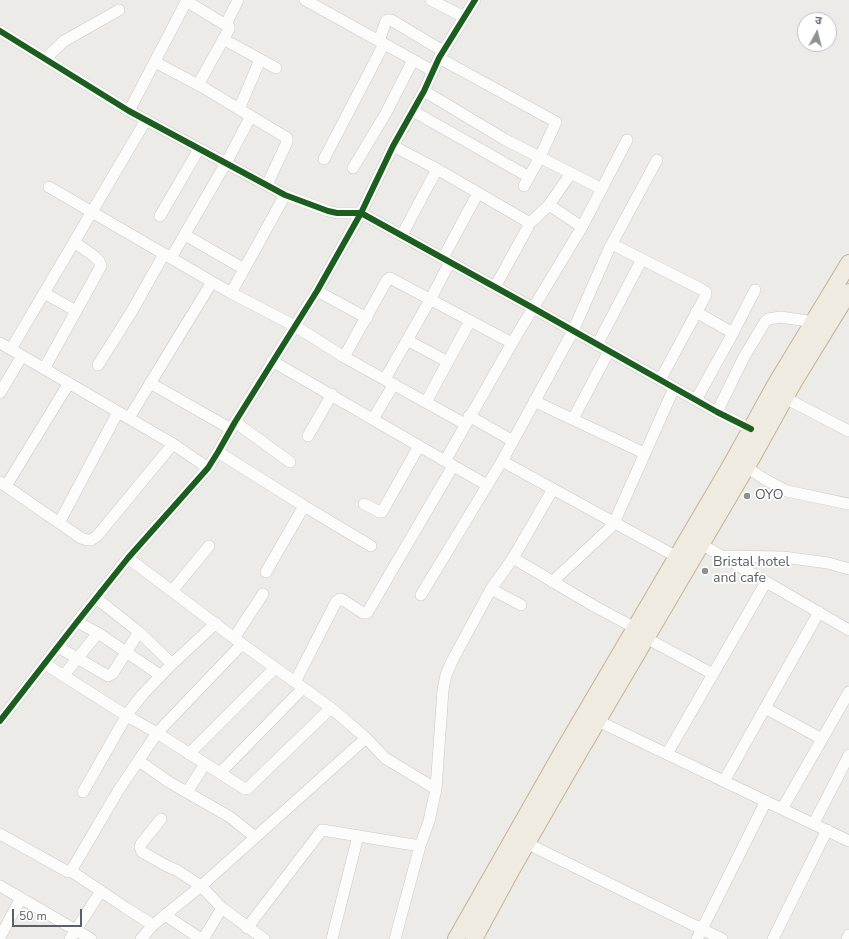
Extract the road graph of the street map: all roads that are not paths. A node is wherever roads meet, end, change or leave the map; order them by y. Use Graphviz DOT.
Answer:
graph roads {
  1 [pos="186,0"];
  2 [pos="238,0"];
  3 [pos="305,0"];
  4 [pos="431,0"];
  5 [pos="475,0"];
  6 [pos="119,10"];
  7 [pos="464,17"];
  8 [pos="229,27"];
  9 [pos="0,32"];
  10 [pos="223,39"];
  11 [pos="382,43"];
  12 [pos="441,55"];
  13 [pos="45,59"];
  14 [pos="260,60"];
  15 [pos="413,60"];
  16 [pos="155,62"];
  17 [pos="276,68"];
  18 [pos="433,71"];
  19 [pos="198,85"];
  20 [pos="424,91"];
  21 [pos="239,109"];
  22 [pos="129,111"];
  23 [pos="413,111"];
  24 [pos="251,116"];
  25 [pos="146,120"];
  26 [pos="627,140"];
  27 [pos="393,146"];
  28 [pos="199,149"];
  29 [pos="540,157"];
  30 [pos="324,159"];
  31 [pos="658,160"];
  32 [pos="226,163"];
  33 [pos="353,168"];
  34 [pos="437,169"];
  35 [pos="570,173"];
  36 [pos="267,185"];
  37 [pos="49,187"];
  38 [pos="602,189"];
  39 [pos="478,193"];
  40 [pos="285,195"];
  41 [pos="549,205"];
  42 [pos="92,212"];
  43 [pos="361,213"];
  44 [pos="160,216"];
  45 [pos="529,224"];
  46 [pos="582,227"];
  47 [pos="185,235"];
  48 [pos="402,235"];
  49 [pos="74,242"];
  50 [pos="612,244"];
  51 [pos="168,256"];
  52 [pos="446,260"];
  53 [pos="642,260"];
  54 [pos="849,263"];
  55 [pos="244,269"];
  56 [pos="212,282"];
  57 [pos="495,287"];
  58 [pos="755,290"];
  59 [pos="317,291"];
  60 [pos="849,292"];
  61 [pos="44,293"];
  62 [pos="231,293"];
  63 [pos="430,300"];
  64 [pos="533,308"];
  65 [pos="76,311"];
  66 [pos="696,312"];
  67 [pos="367,318"];
  68 [pos="470,321"];
  69 [pos="814,322"];
  70 [pos="295,326"];
  71 [pos="573,331"];
  72 [pos="733,333"];
  73 [pos="407,340"];
  74 [pos="0,343"];
  75 [pos="512,344"];
  76 [pos="597,345"];
  77 [pos="11,349"];
  78 [pos="609,352"];
  79 [pos="22,356"];
  80 [pos="344,357"];
  81 [pos="272,360"];
  82 [pos="448,362"];
  83 [pos="98,365"];
  84 [pos="44,369"];
  85 [pos="660,380"];
  86 [pos="389,382"];
  87 [pos="69,383"];
  88 [pos="150,383"];
  89 [pos="674,388"];
  90 [pos="0,393"];
  91 [pos="332,394"];
  92 [pos="785,398"];
  93 [pos="696,400"];
  94 [pos="534,401"];
  95 [pos="426,402"];
  96 [pos="118,412"];
  97 [pos="717,412"];
  98 [pos="129,418"];
  99 [pos="373,419"];
  100 [pos="573,419"];
  101 [pos="467,420"];
  102 [pos="233,426"];
  103 [pos="751,429"];
  104 [pos="849,431"];
  105 [pos="308,436"];
  106 [pos="513,441"];
  107 [pos="173,444"];
  108 [pos="419,446"];
  109 [pos="218,452"];
  110 [pos="644,453"];
  111 [pos="502,461"];
  112 [pos="290,462"];
  113 [pos="449,464"];
  114 [pos="208,468"];
  115 [pos="746,468"];
  116 [pos="3,484"];
  117 [pos="488,485"];
  118 [pos="553,489"];
  119 [pos="364,504"];
  120 [pos="849,504"];
  121 [pos="304,506"];
  122 [pos="59,523"];
  123 [pos="614,523"];
  124 [pos="701,544"];
  125 [pos="209,546"];
  126 [pos="371,546"];
  127 [pos="723,556"];
  128 [pos="676,557"];
  129 [pos="128,558"];
  130 [pos="512,558"];
  131 [pos="849,569"];
  132 [pos="266,572"];
  133 [pos="552,582"];
  134 [pos="766,582"];
  135 [pos="491,589"];
  136 [pos="172,591"];
  137 [pos="264,594"];
  138 [pos="420,595"];
  139 [pos="96,598"];
  140 [pos="521,605"];
  141 [pos="819,612"];
  142 [pos="77,622"];
  143 [pos="216,623"];
  144 [pos="849,630"];
  145 [pos="138,632"];
  146 [pos="98,633"];
  147 [pos="641,633"];
  148 [pos="238,641"];
  149 [pos="58,647"];
  150 [pos="125,653"];
  151 [pos="77,658"];
  152 [pos="45,664"];
  153 [pos="172,664"];
  154 [pos="275,668"];
  155 [pos="713,674"];
  156 [pos="64,675"];
  157 [pos="160,675"];
  158 [pos="299,685"];
  159 [pos="849,692"];
  160 [pos="331,708"];
  161 [pos="765,708"];
  162 [pos="127,716"];
  163 [pos="0,721"];
  164 [pos="598,721"];
  165 [pos="157,733"];
  166 [pos="366,738"];
  167 [pos="822,739"];
  168 [pos="189,754"];
  169 [pos="667,754"];
  170 [pos="849,756"];
  171 [pos="138,760"];
  172 [pos="205,764"];
  173 [pos="220,773"];
  174 [pos="724,781"];
  175 [pos="436,789"];
  176 [pos="84,792"];
  177 [pos="187,792"];
  178 [pos="766,801"];
  179 [pos="782,808"];
  180 [pos="161,819"];
  181 [pos="814,823"];
  182 [pos="827,830"];
  183 [pos="0,834"];
  184 [pos="358,836"];
  185 [pos="255,837"];
  186 [pos="520,840"];
  187 [pos="849,841"];
  188 [pos="420,846"];
  189 [pos="71,871"];
  190 [pos="0,886"];
  191 [pos="201,886"];
  192 [pos="101,892"];
  193 [pos="21,898"];
  194 [pos="222,908"];
  195 [pos="165,915"];
  196 [pos="153,925"];
  197 [pos="247,928"];
  198 [pos="72,934"];
  199 [pos="700,934"];
  200 [pos="849,935"];
  201 [pos="0,937"];
  202 [pos="91,939"];
  203 [pos="141,939"];
  204 [pos="202,939"];
  205 [pos="264,939"];
  206 [pos="332,939"];
  207 [pos="395,939"];
  208 [pos="456,939"];
  209 [pos="474,939"];
  210 [pos="722,939"];
  211 [pos="773,939"];
  212 [pos="847,939"];
  1 -- 8 [label="street"];
  1 -- 16 [label="street"];
  2 -- 8 [label="street"];
  3 -- 11 [label="street"];
  4 -- 7 [label="street"];
  5 -- 7 [label="street"];
  6 -- 13 [label="street"];
  7 -- 12 [label="street"];
  8 -- 10 [label="street"];
  9 -- 13 [label="street"];
  10 -- 14 [label="street"];
  10 -- 19 [label="street"];
  11 -- 12 [label="street"];
  11 -- 15 [label="street"];
  11 -- 30 [label="street"];
  12 -- 18 [label="street"];
  12 -- 29 [label="street"];
  13 -- 22 [label="street"];
  14 -- 17 [label="street"];
  14 -- 21 [label="street"];
  15 -- 18 [label="street"];
  15 -- 33 [label="street"];
  16 -- 19 [label="street"];
  16 -- 22 [label="street"];
  18 -- 20 [label="street"];
  19 -- 21 [label="street"];
  20 -- 23 [label="street"];
  20 -- 29 [label="street"];
  21 -- 24 [label="street"];
  22 -- 25 [label="street"];
  23 -- 27 [label="street"];
  23 -- 29 [label="street"];
  24 -- 32 [label="street"];
  24 -- 36 [label="street"];
  25 -- 28 [label="street"];
  25 -- 42 [label="street"];
  26 -- 38 [label="street"];
  27 -- 34 [label="street"];
  27 -- 43 [label="street"];
  28 -- 32 [label="street"];
  28 -- 44 [label="street"];
  29 -- 35 [label="street"];
  31 -- 50 [label="street"];
  32 -- 36 [label="street"];
  32 -- 47 [label="street"];
  34 -- 39 [label="street"];
  34 -- 48 [label="street"];
  35 -- 38 [label="street"];
  35 -- 41 [label="street"];
  36 -- 40 [label="street"];
  37 -- 42 [label="street"];
  38 -- 46 [label="street"];
  39 -- 45 [label="street"];
  39 -- 52 [label="street"];
  40 -- 43 [label="street"];
  40 -- 55 [label="street"];
  41 -- 45 [label="street"];
  41 -- 46 [label="street"];
  42 -- 49 [label="street"];
  42 -- 51 [label="street"];
  43 -- 48 [label="street"];
  43 -- 59 [label="street"];
  45 -- 57 [label="street"];
  46 -- 64 [label="street"];
  47 -- 51 [label="street"];
  47 -- 55 [label="street"];
  48 -- 52 [label="street"];
  49 -- 61 [label="street"];
  49 -- 65 [label="street"];
  50 -- 53 [label="street"];
  50 -- 71 [label="street"];
  51 -- 56 [label="street"];
  51 -- 83 [label="street"];
  52 -- 57 [label="street"];
  52 -- 63 [label="street"];
  53 -- 66 [label="street"];
  53 -- 76 [label="street"];
  54 -- 69 [label="highway"];
  55 -- 62 [label="street"];
  56 -- 62 [label="street"];
  56 -- 88 [label="street"];
  57 -- 64 [label="street"];
  58 -- 72 [label="street"];
  59 -- 67 [label="street"];
  59 -- 70 [label="street"];
  60 -- 92 [label="highway"];
  61 -- 65 [label="street"];
  61 -- 77 [label="street"];
  62 -- 70 [label="street"];
  63 -- 67 [label="street"];
  63 -- 68 [label="street"];
  63 -- 73 [label="street"];
  64 -- 71 [label="street"];
  64 -- 75 [label="street"];
  65 -- 84 [label="street"];
  66 -- 72 [label="street"];
  66 -- 85 [label="street"];
  67 -- 80 [label="street"];
  68 -- 75 [label="street"];
  68 -- 82 [label="street"];
  69 -- 97 [label="street"];
  69 -- 103 [label="highway"];
  70 -- 80 [label="street"];
  70 -- 81 [label="street"];
  71 -- 76 [label="street"];
  71 -- 94 [label="street"];
  72 -- 93 [label="street"];
  73 -- 82 [label="street"];
  73 -- 86 [label="street"];
  74 -- 77 [label="street"];
  75 -- 101 [label="street"];
  76 -- 78 [label="street"];
  77 -- 79 [label="street"];
  78 -- 85 [label="street"];
  78 -- 100 [label="street"];
  79 -- 84 [label="street"];
  79 -- 90 [label="street"];
  80 -- 86 [label="street"];
  81 -- 91 [label="street"];
  81 -- 102 [label="street"];
  82 -- 95 [label="street"];
  84 -- 87 [label="street"];
  85 -- 89 [label="street"];
  86 -- 95 [label="street"];
  86 -- 99 [label="street"];
  87 -- 96 [label="street"];
  87 -- 116 [label="street"];
  88 -- 98 [label="street"];
  88 -- 102 [label="street"];
  89 -- 93 [label="street"];
  89 -- 110 [label="street"];
  91 -- 99 [label="street"];
  91 -- 105 [label="street"];
  92 -- 104 [label="street"];
  92 -- 115 [label="highway"];
  93 -- 97 [label="street"];
  94 -- 100 [label="street"];
  94 -- 106 [label="street"];
  95 -- 101 [label="street"];
  96 -- 98 [label="street"];
  96 -- 122 [label="street"];
  97 -- 103 [label="street"];
  98 -- 107 [label="street"];
  99 -- 108 [label="street"];
  100 -- 110 [label="street"];
  101 -- 106 [label="street"];
  101 -- 113 [label="street"];
  102 -- 109 [label="street"];
  102 -- 112 [label="street"];
  103 -- 128 [label="highway"];
  106 -- 111 [label="street"];
  107 -- 114 [label="street"];
  107 -- 122 [label="street"];
  108 -- 113 [label="street"];
  108 -- 119 [label="street"];
  109 -- 114 [label="street"];
  109 -- 121 [label="street"];
  110 -- 123 [label="street"];
  111 -- 117 [label="street"];
  111 -- 118 [label="street"];
  113 -- 117 [label="street"];
  113 -- 158 [label="street"];
  114 -- 129 [label="street"];
  115 -- 120 [label="street"];
  115 -- 124 [label="highway"];
  116 -- 122 [label="street"];
  117 -- 138 [label="street"];
  118 -- 123 [label="street"];
  118 -- 130 [label="street"];
  121 -- 126 [label="street"];
  121 -- 132 [label="street"];
  123 -- 128 [label="street"];
  123 -- 133 [label="street"];
  124 -- 127 [label="street"];
  124 -- 147 [label="highway"];
  125 -- 136 [label="street"];
  127 -- 131 [label="street"];
  127 -- 134 [label="street"];
  128 -- 147 [label="highway"];
  129 -- 136 [label="street"];
  129 -- 139 [label="street"];
  130 -- 133 [label="street"];
  130 -- 135 [label="street"];
  133 -- 147 [label="street"];
  134 -- 141 [label="street"];
  134 -- 155 [label="street"];
  135 -- 140 [label="street"];
  135 -- 175 [label="street"];
  136 -- 143 [label="street"];
  137 -- 148 [label="street"];
  139 -- 142 [label="street"];
  139 -- 145 [label="street"];
  141 -- 144 [label="street"];
  141 -- 161 [label="street"];
  142 -- 146 [label="street"];
  142 -- 149 [label="street"];
  143 -- 148 [label="street"];
  143 -- 153 [label="street"];
  145 -- 150 [label="street"];
  145 -- 153 [label="street"];
  146 -- 150 [label="street"];
  146 -- 151 [label="street"];
  147 -- 155 [label="street"];
  147 -- 164 [label="highway"];
  147 -- 186 [label="highway"];
  148 -- 154 [label="street"];
  148 -- 165 [label="street"];
  149 -- 151 [label="street"];
  149 -- 152 [label="street"];
  150 -- 151 [label="street"];
  150 -- 157 [label="street"];
  151 -- 156 [label="street"];
  152 -- 156 [label="street"];
  152 -- 163 [label="street"];
  153 -- 157 [label="street"];
  154 -- 158 [label="street"];
  154 -- 168 [label="street"];
  155 -- 169 [label="street"];
  156 -- 162 [label="street"];
  157 -- 162 [label="street"];
  158 -- 160 [label="street"];
  158 -- 173 [label="street"];
  159 -- 167 [label="street"];
  160 -- 166 [label="street"];
  160 -- 173 [label="street"];
  161 -- 167 [label="street"];
  161 -- 174 [label="street"];
  162 -- 165 [label="street"];
  162 -- 176 [label="street"];
  164 -- 169 [label="street"];
  164 -- 186 [label="highway"];
  165 -- 168 [label="street"];
  165 -- 171 [label="street"];
  166 -- 175 [label="street"];
  166 -- 185 [label="street"];
  167 -- 179 [label="street"];
  168 -- 172 [label="street"];
  169 -- 174 [label="street"];
  170 -- 181 [label="street"];
  171 -- 177 [label="street"];
  171 -- 189 [label="street"];
  172 -- 173 [label="street"];
  172 -- 177 [label="street"];
  174 -- 178 [label="street"];
  175 -- 188 [label="street"];
  177 -- 185 [label="street"];
  178 -- 179 [label="street"];
  178 -- 199 [label="street"];
  179 -- 181 [label="street"];
  180 -- 191 [label="street"];
  181 -- 182 [label="street"];
  182 -- 187 [label="street"];
  182 -- 211 [label="street"];
  183 -- 189 [label="street"];
  184 -- 188 [label="street"];
  184 -- 197 [label="street"];
  184 -- 206 [label="street"];
  185 -- 191 [label="street"];
  186 -- 199 [label="street"];
  186 -- 208 [label="highway"];
  186 -- 209 [label="highway"];
  188 -- 207 [label="street"];
  189 -- 192 [label="street"];
  190 -- 193 [label="street"];
  191 -- 194 [label="street"];
  191 -- 195 [label="street"];
  192 -- 196 [label="street"];
  192 -- 198 [label="street"];
  193 -- 198 [label="street"];
  193 -- 201 [label="street"];
  194 -- 197 [label="street"];
  194 -- 204 [label="street"];
  195 -- 196 [label="street"];
  195 -- 204 [label="street"];
  196 -- 203 [label="street"];
  197 -- 205 [label="street"];
  198 -- 202 [label="street"];
  199 -- 210 [label="street"];
  200 -- 212 [label="street"];
}
